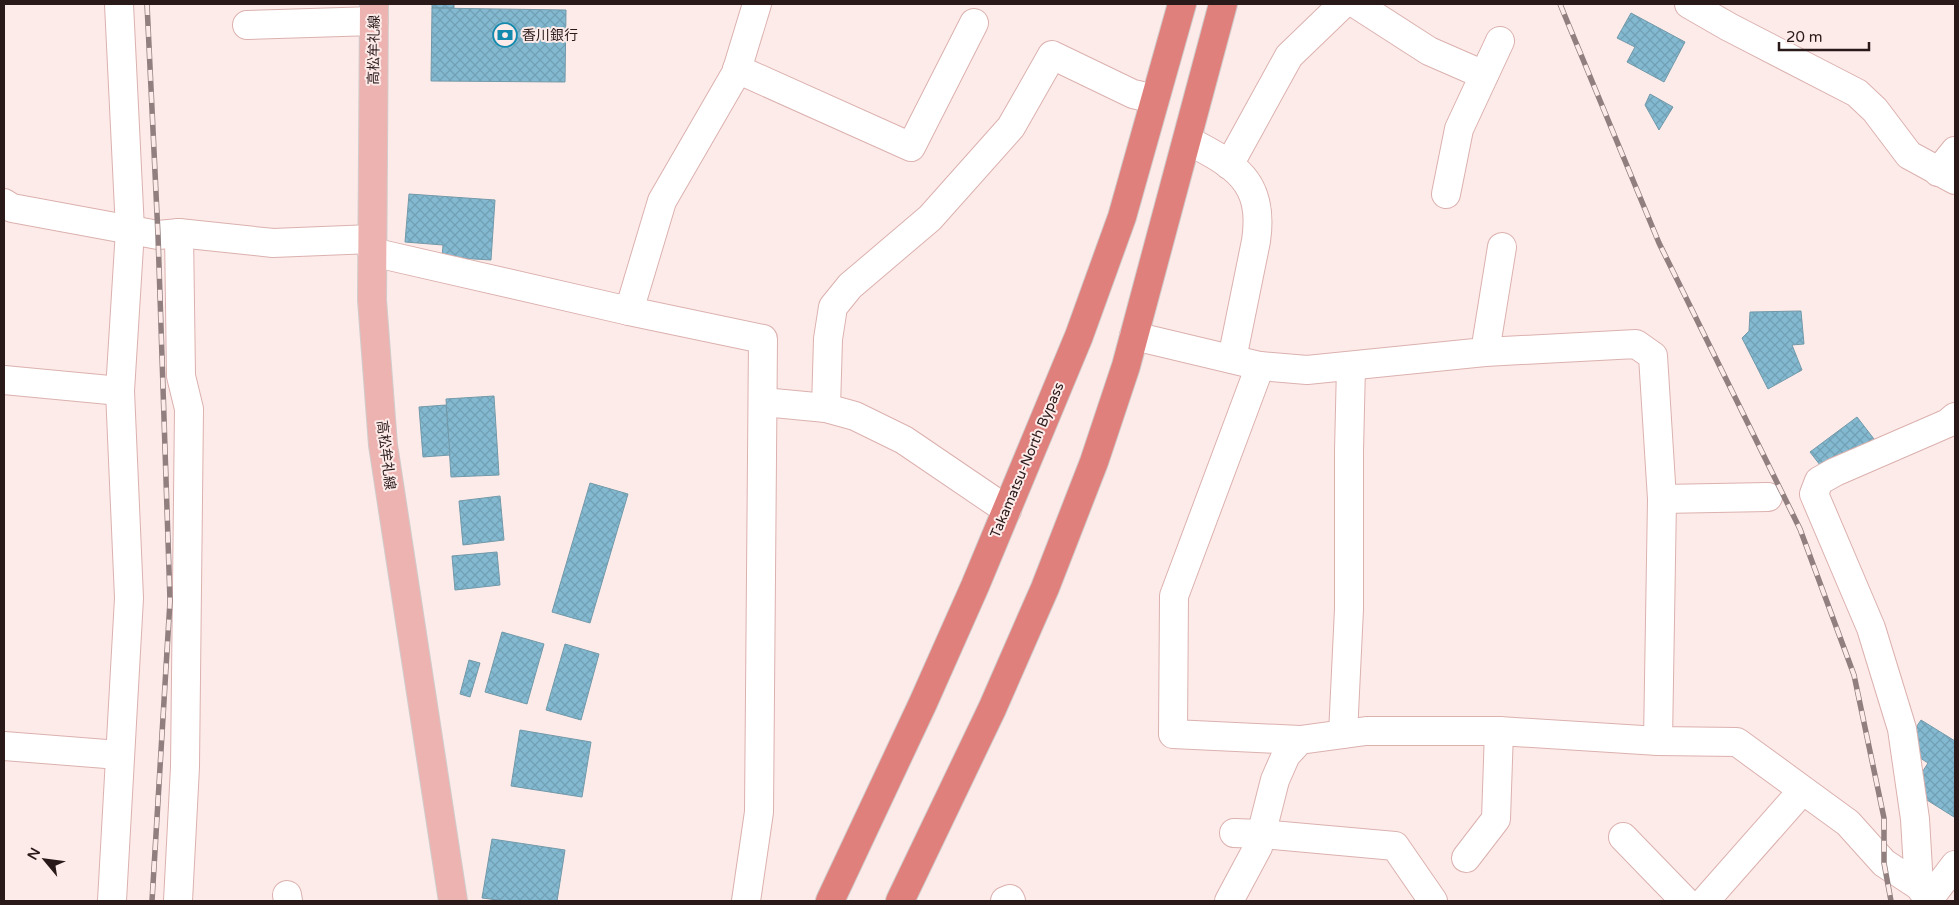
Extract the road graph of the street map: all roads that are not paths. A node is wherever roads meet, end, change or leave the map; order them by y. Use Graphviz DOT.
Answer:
graph roads {
  1 [pos="119,4"];
  2 [pos="757,4"];
  3 [pos="1182,4"];
  4 [pos="1222,4"];
  5 [pos="1344,4"];
  6 [pos="1356,4"];
  7 [pos="1689,4"];
  8 [pos="374,12"];
  9 [pos="974,23"];
  10 [pos="247,25"];
  11 [pos="1500,41"];
  12 [pos="737,69"];
  13 [pos="1484,75"];
  14 [pos="1155,98"];
  15 [pos="1187,140"];
  16 [pos="1955,150"];
  17 [pos="1229,165"];
  18 [pos="1947,176"];
  19 [pos="1446,194"];
  20 [pos="4,204"];
  21 [pos="130,230"];
  22 [pos="179,232"];
  23 [pos="372,246"];
  24 [pos="1502,248"];
  25 [pos="629,311"];
  26 [pos="1134,336"];
  27 [pos="1485,352"];
  28 [pos="1232,359"];
  29 [pos="1260,366"];
  30 [pos="1351,366"];
  31 [pos="4,380"];
  32 [pos="120,391"];
  33 [pos="763,402"];
  34 [pos="826,408"];
  35 [pos="1955,417"];
  36 [pos="1768,497"];
  37 [pos="1662,499"];
  38 [pos="1007,510"];
  39 [pos="1499,731"];
  40 [pos="1343,734"];
  41 [pos="1300,740"];
  42 [pos="1658,741"];
  43 [pos="4,746"];
  44 [pos="119,755"];
  45 [pos="1802,791"];
  46 [pos="1234,833"];
  47 [pos="1261,834"];
  48 [pos="1623,837"];
  49 [pos="1466,858"];
  50 [pos="1955,866"];
  51 [pos="1926,895"];
  52 [pos="112,901"];
  53 [pos="178,901"];
  54 [pos="453,901"];
  55 [pos="746,901"];
  56 [pos="830,901"];
  57 [pos="900,901"];
  58 [pos="1005,901"];
  59 [pos="1011,901"];
  60 [pos="1229,901"];
  61 [pos="1433,901"];
  62 [pos="1685,901"];
  63 [pos="1705,901"];
  1 -- 21 [label="street"];
  2 -- 12 [label="street"];
  3 -- 14 [label="highway, Takamatsu-North Bypass"];
  4 -- 15 [label="highway"];
  5 -- 17 [label="street"];
  6 -- 13 [label="street"];
  7 -- 18 [label="street"];
  8 -- 10 [label="street"];
  8 -- 23 [label="main road, 高松牟礼線"];
  9 -- 12 [label="street"];
  11 -- 13 [label="street"];
  12 -- 25 [label="street"];
  13 -- 19 [label="street"];
  14 -- 34 [label="street"];
  14 -- 38 [label="highway, Takamatsu-North Bypass"];
  15 -- 17 [label="street"];
  15 -- 26 [label="highway"];
  16 -- 18 [label="street"];
  17 -- 28 [label="street"];
  20 -- 21 [label="street"];
  21 -- 22 [label="street"];
  21 -- 32 [label="street"];
  22 -- 23 [label="street"];
  22 -- 53 [label="street"];
  23 -- 25 [label="street"];
  23 -- 54 [label="main road, 高松牟礼線"];
  24 -- 27 [label="street"];
  25 -- 33 [label="street"];
  26 -- 28 [label="street"];
  26 -- 57 [label="highway"];
  27 -- 30 [label="street"];
  27 -- 37 [label="street"];
  28 -- 29 [label="street"];
  29 -- 30 [label="street"];
  29 -- 41 [label="street"];
  30 -- 40 [label="street"];
  31 -- 32 [label="street"];
  32 -- 44 [label="street"];
  33 -- 34 [label="street"];
  33 -- 55 [label="street"];
  34 -- 38 [label="street"];
  35 -- 51 [label="street"];
  36 -- 37 [label="street"];
  37 -- 42 [label="street"];
  38 -- 56 [label="highway, Takamatsu-North Bypass"];
  39 -- 40 [label="street"];
  39 -- 42 [label="street"];
  39 -- 49 [label="street"];
  40 -- 41 [label="street"];
  41 -- 47 [label="street"];
  42 -- 45 [label="street"];
  43 -- 44 [label="street"];
  44 -- 52 [label="street"];
  45 -- 51 [label="street"];
  45 -- 63 [label="street"];
  46 -- 47 [label="street"];
  47 -- 60 [label="street"];
  47 -- 61 [label="street"];
  48 -- 62 [label="street"];
  50 -- 51 [label="street"];
  58 -- 59 [label="street"];
}
